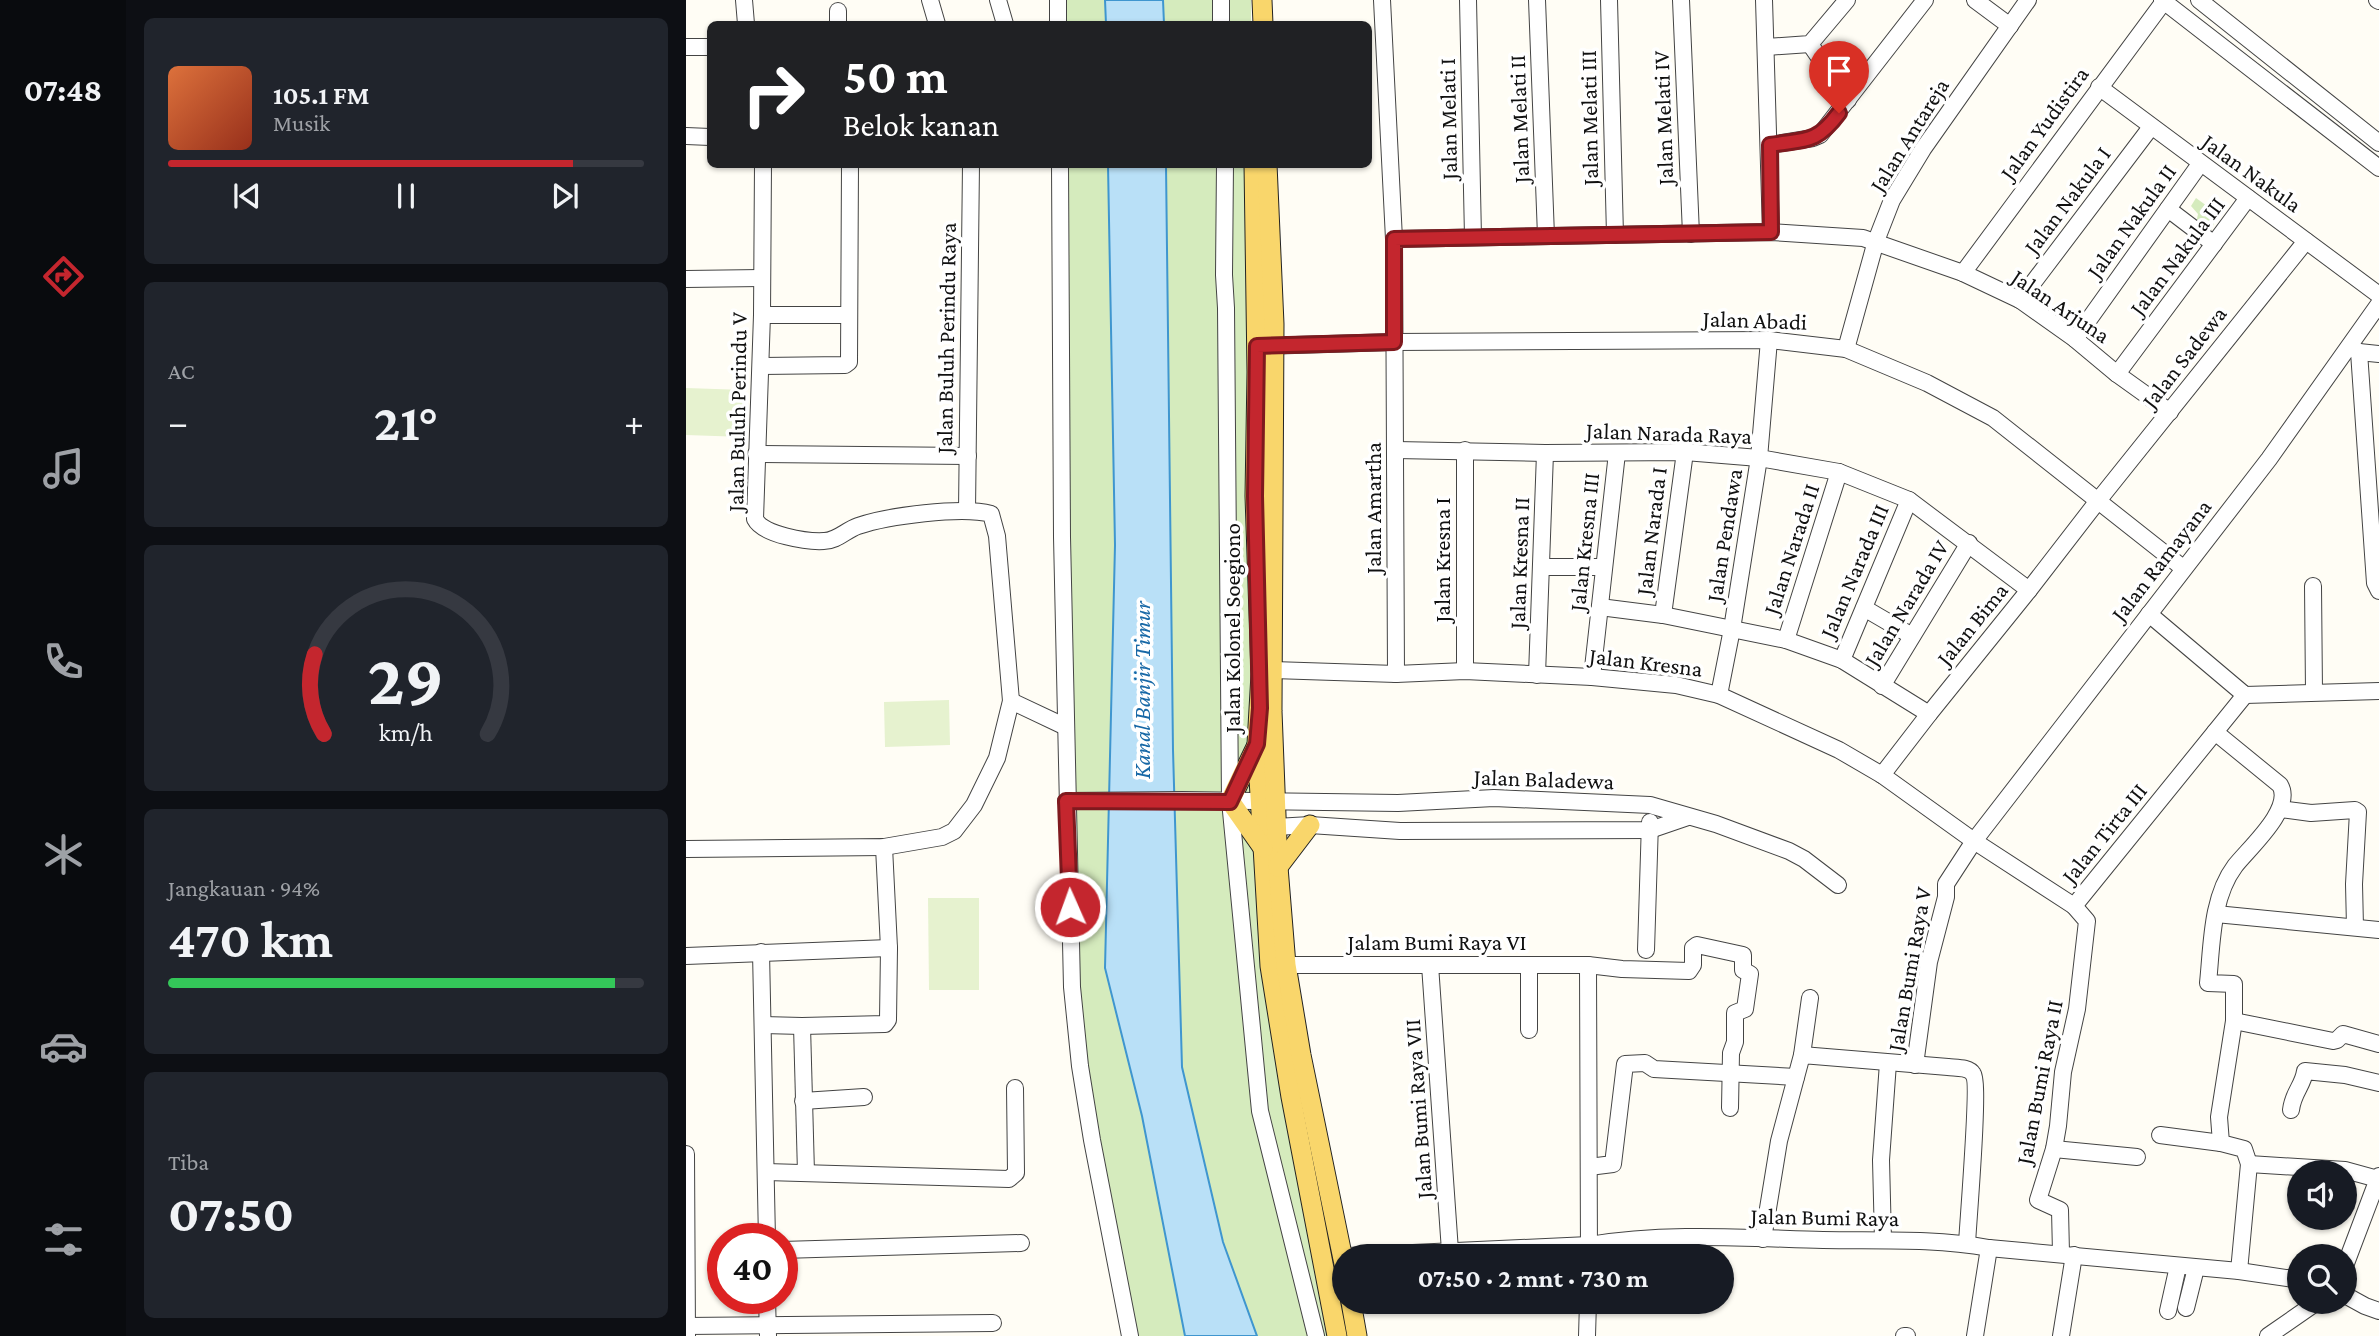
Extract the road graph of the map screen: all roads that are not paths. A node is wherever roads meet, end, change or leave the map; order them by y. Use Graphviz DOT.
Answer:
graph roads {
  1 [pos="744,0"];
  2 [pos="930,0"];
  3 [pos="998,0"];
  4 [pos="1058,0"];
  5 [pos="1221,0"];
  6 [pos="1251,0"];
  7 [pos="1262,0"];
  8 [pos="1382,0"];
  9 [pos="1468,0"];
  10 [pos="1537,0"];
  11 [pos="1609,0"];
  12 [pos="1681,0"];
  13 [pos="1764,0"];
  14 [pos="1847,0"];
  15 [pos="1925,0"];
  16 [pos="1975,0"];
  17 [pos="2028,0"];
  18 [pos="2164,0"];
  19 [pos="2199,0"];
  20 [pos="746,21"];
  21 [pos="936,21"];
  22 [pos="1004,21"];
  23 [pos="1058,21"];
  24 [pos="1221,21"];
  25 [pos="1251,21"];
  26 [pos="1263,21"];
  27 [pos="2010,26"];
  28 [pos="1811,44"];
  29 [pos="686,47"];
  30 [pos="707,47"];
  31 [pos="1767,47"];
  32 [pos="2099,87"];
  33 [pos="1848,100"];
  34 [pos="2151,127"];
  35 [pos="686,136"];
  36 [pos="707,137"];
  37 [pos="2379,143"];
  38 [pos="1770,145"];
  39 [pos="2200,164"];
  40 [pos="763,168"];
  41 [pos="850,168"];
  42 [pos="971,168"];
  43 [pos="1060,168"];
  44 [pos="1225,168"];
  45 [pos="1254,168"];
  46 [pos="1267,168"];
  47 [pos="2379,168"];
  48 [pos="2248,198"];
  49 [pos="2168,209"];
  50 [pos="1771,232"];
  51 [pos="1691,234"];
  52 [pos="1615,235"];
  53 [pos="1546,236"];
  54 [pos="1473,237"];
  55 [pos="1394,239"];
  56 [pos="1876,241"];
  57 [pos="2306,241"];
  58 [pos="2214,244"];
  59 [pos="1963,273"];
  60 [pos="761,278"];
  61 [pos="686,279"];
  62 [pos="2379,295"];
  63 [pos="2020,300"];
  64 [pos="2379,304"];
  65 [pos="762,315"];
  66 [pos="847,315"];
  67 [pos="2075,339"];
  68 [pos="1769,340"];
  69 [pos="1394,342"];
  70 [pos="1265,346"];
  71 [pos="1846,349"];
  72 [pos="2354,349"];
  73 [pos="2379,354"];
  74 [pos="761,366"];
  75 [pos="2117,374"];
  76 [pos="2170,412"];
  77 [pos="1396,450"];
  78 [pos="1465,450"];
  79 [pos="1685,452"];
  80 [pos="1545,453"];
  81 [pos="1617,453"];
  82 [pos="756,454"];
  83 [pos="968,456"];
  84 [pos="1759,458"];
  85 [pos="1839,472"];
  86 [pos="1909,500"];
  87 [pos="2097,502"];
  88 [pos="967,511"];
  89 [pos="1969,543"];
  90 [pos="1541,567"];
  91 [pos="1604,567"];
  92 [pos="2183,569"];
  93 [pos="2313,586"];
  94 [pos="2029,590"];
  95 [pos="2379,591"];
  96 [pos="1600,607"];
  97 [pos="1864,608"];
  98 [pos="2149,614"];
  99 [pos="1663,615"];
  100 [pos="1732,629"];
  101 [pos="1912,636"];
  102 [pos="1786,639"];
  103 [pos="1842,660"];
  104 [pos="1273,670"];
  105 [pos="1465,671"];
  106 [pos="1396,674"];
  107 [pos="1537,675"];
  108 [pos="1592,677"];
  109 [pos="1882,686"];
  110 [pos="2379,691"];
  111 [pos="2314,692"];
  112 [pos="1719,695"];
  113 [pos="2245,695"];
  114 [pos="1011,701"];
  115 [pos="1929,713"];
  116 [pos="1066,727"];
  117 [pos="2216,732"];
  118 [pos="1257,744"];
  119 [pos="1882,775"];
  120 [pos="1070,801"];
  121 [pos="1227,802"];
  122 [pos="1267,802"];
  123 [pos="1398,803"];
  124 [pos="1650,806"];
  125 [pos="2280,808"];
  126 [pos="1688,817"];
  127 [pos="1269,825"];
  128 [pos="1310,825"];
  129 [pos="1650,830"];
  130 [pos="1400,831"];
  131 [pos="1974,841"];
  132 [pos="884,848"];
  133 [pos="686,849"];
  134 [pos="1264,849"];
  135 [pos="1278,867"];
  136 [pos="1838,885"];
  137 [pos="2074,906"];
  138 [pos="2216,914"];
  139 [pos="2355,927"];
  140 [pos="2379,930"];
  141 [pos="889,948"];
  142 [pos="1646,950"];
  143 [pos="761,952"];
  144 [pos="686,956"];
  145 [pos="1286,965"];
  146 [pos="1430,965"];
  147 [pos="1529,965"];
  148 [pos="1588,965"];
  149 [pos="1810,998"];
  150 [pos="2234,1021"];
  151 [pos="763,1025"];
  152 [pos="802,1026"];
  153 [pos="1529,1030"];
  154 [pos="2379,1044"];
  155 [pos="1802,1055"];
  156 [pos="1888,1063"];
  157 [pos="1915,1065"];
  158 [pos="1730,1074"];
  159 [pos="1796,1077"];
  160 [pos="2379,1083"];
  161 [pos="1015,1088"];
  162 [pos="864,1097"];
  163 [pos="803,1101"];
  164 [pos="1730,1108"];
  165 [pos="2291,1110"];
  166 [pos="2160,1135"];
  167 [pos="2221,1143"];
  168 [pos="2054,1149"];
  169 [pos="686,1154"];
  170 [pos="2137,1157"];
  171 [pos="2249,1164"];
  172 [pos="1589,1167"];
  173 [pos="766,1172"];
  174 [pos="806,1173"];
  175 [pos="2379,1177"];
  176 [pos="766,1223"];
  177 [pos="1763,1238"];
  178 [pos="1883,1240"];
  179 [pos="1021,1243"];
  180 [pos="1342,1244"];
  181 [pos="1450,1244"];
  182 [pos="1589,1244"];
  183 [pos="1605,1244"];
  184 [pos="1967,1244"];
  185 [pos="2353,1244"];
  186 [pos="1989,1248"];
  187 [pos="798,1250"];
  188 [pos="2068,1254"];
  189 [pos="1332,1260"];
  190 [pos="1322,1261"];
  191 [pos="2178,1266"];
  192 [pos="2196,1268"];
  193 [pos="2239,1271"];
  194 [pos="2287,1278"];
  195 [pos="2357,1301"];
  196 [pos="2186,1308"];
  197 [pos="2168,1311"];
  198 [pos="2379,1311"];
  199 [pos="1353,1314"];
  200 [pos="1588,1314"];
  201 [pos="2300,1314"];
  202 [pos="993,1324"];
  203 [pos="686,1326"];
  204 [pos="768,1330"];
  205 [pos="687,1336"];
  206 [pos="1130,1336"];
  207 [pos="1316,1336"];
  208 [pos="1337,1336"];
  209 [pos="1357,1336"];
  210 [pos="1587,1336"];
  211 [pos="1975,1336"];
  212 [pos="2061,1336"];
  213 [pos="2268,1336"];
  1 -- 20 [label="street"];
  2 -- 21 [label="street"];
  3 -- 22 [label="street"];
  4 -- 23 [label="street"];
  5 -- 24 [label="street"];
  6 -- 25 [label="main road"];
  7 -- 26 [label="main road"];
  8 -- 55 [label="street, Jalan Amartha"];
  9 -- 54 [label="street, Jalan Melati I"];
  10 -- 53 [label="street, Jalan Melati II"];
  11 -- 52 [label="street, Jalan Melati III"];
  12 -- 51 [label="street, Jalan Melati IV"];
  13 -- 31 [label="street"];
  14 -- 28 [label="street"];
  15 -- 33 [label="street"];
  16 -- 27 [label="street"];
  17 -- 27 [label="street, Jalan Antareja"];
  18 -- 32 [label="street, Jalan Yudistira"];
  18 -- 47 [label="street"];
  19 -- 37 [label="street"];
  27 -- 56 [label="street, Jalan Antareja"];
  28 -- 31 [label="street"];
  28 -- 33 [label="street"];
  29 -- 30 [label="street"];
  31 -- 38 [label="street"];
  32 -- 34 [label="street, Jalan Nakula"];
  32 -- 59 [label="street, Jalan Yudistira"];
  33 -- 38 [label="street"];
  34 -- 39 [label="street, Jalan Nakula"];
  34 -- 63 [label="street, Jalan Nakula I"];
  35 -- 36 [label="street"];
  38 -- 50 [label="street"];
  39 -- 48 [label="street, Jalan Nakula"];
  39 -- 49 [label="street, Jalan Nakula II"];
  40 -- 60 [label="street, Jalan Buluh Perindu V"];
  41 -- 66 [label="street"];
  42 -- 83 [label="street, Jalan Buluh Perindu Raya"];
  43 -- 116 [label="street"];
  44 -- 121 [label="street"];
  45 -- 70 [label="main road, Jalan Kolonel Soegiono"];
  46 -- 70 [label="main road, Jalan Kolonel Soegiono"];
  48 -- 57 [label="street, Jalan Nakula"];
  48 -- 58 [label="street, Jalan Nakula III"];
  49 -- 58 [label="street"];
  49 -- 67 [label="street, Jalan Nakula II"];
  50 -- 51 [label="street, Jalan Arjuna"];
  50 -- 56 [label="street, Jalan Arjuna"];
  51 -- 52 [label="street, Jalan Arjuna"];
  52 -- 53 [label="street, Jalan Arjuna"];
  53 -- 54 [label="street, Jalan Arjuna"];
  54 -- 55 [label="street, Jalan Arjuna"];
  55 -- 69 [label="street, Jalan Amartha"];
  56 -- 59 [label="street, Jalan Arjuna"];
  56 -- 71 [label="street, Jalan Antareja"];
  57 -- 62 [label="street, Jalan Nakula"];
  57 -- 76 [label="street, Jalan Sadewa"];
  58 -- 75 [label="street, Jalan Nakula III"];
  59 -- 63 [label="street, Jalan Arjuna"];
  60 -- 61 [label="street"];
  60 -- 65 [label="street, Jalan Buluh Perindu V"];
  63 -- 67 [label="street, Jalan Arjuna"];
  64 -- 72 [label="street, Jalan Ramayana"];
  65 -- 66 [label="street"];
  65 -- 74 [label="street, Jalan Buluh Perindu V"];
  66 -- 74 [label="street"];
  67 -- 75 [label="street, Jalan Arjuna"];
  68 -- 69 [label="street, Jalan Abadi"];
  68 -- 71 [label="street, Jalan Abadi"];
  68 -- 84 [label="street, Jalan Pendawa"];
  69 -- 70 [label="street, Jalan Abadi"];
  69 -- 77 [label="street, Jalan Amartha"];
  70 -- 104 [label="main road, Jalan Kolonel Soegiono"];
  70 -- 118 [label="main road, Jalan Kolonel Soegiono"];
  71 -- 87 [label="street, Jalan Abadi"];
  72 -- 73 [label="street"];
  72 -- 92 [label="street, Jalan Ramayana"];
  72 -- 95 [label="street"];
  74 -- 82 [label="street, Jalan Buluh Perindu V"];
  75 -- 76 [label="street, Jalan Arjuna"];
  76 -- 87 [label="street, Jalan Sadewa"];
  77 -- 78 [label="street, Jalan Narada Raya"];
  77 -- 106 [label="street, Jalan Amartha"];
  78 -- 80 [label="street, Jalan Narada Raya"];
  78 -- 105 [label="street, Jalan Kresna I"];
  79 -- 81 [label="street, Jalan Narada Raya"];
  79 -- 84 [label="street, Jalan Narada Raya"];
  79 -- 99 [label="street, Jalan Narada I"];
  80 -- 81 [label="street, Jalan Narada Raya"];
  80 -- 90 [label="street, Jalan Kresna II"];
  81 -- 91 [label="street, Jalan Kresna III"];
  82 -- 83 [label="street"];
  82 -- 88 [label="street, Jalan Buluh Perindu V"];
  83 -- 88 [label="street, Jalan Buluh Perindu Raya"];
  84 -- 85 [label="street, Jalan Narada Raya"];
  84 -- 100 [label="street, Jalan Pendawa"];
  85 -- 86 [label="street, Jalan Narada Raya"];
  85 -- 102 [label="street, Jalan Narada II"];
  86 -- 89 [label="street, Jalan Narada Raya"];
  86 -- 97 [label="street, Jalan Narada III"];
  87 -- 92 [label="street, Jalan Abadi"];
  87 -- 94 [label="street, Jalan Bima"];
  88 -- 114 [label="street"];
  89 -- 94 [label="street, Jalan Narada Raya"];
  89 -- 101 [label="street, Jalan Narada IV"];
  90 -- 91 [label="street"];
  90 -- 107 [label="street, Jalan Kresna II"];
  91 -- 96 [label="street, Jalan Kresna III"];
  92 -- 98 [label="street, Jalan Ramayana"];
  93 -- 111 [label="street"];
  94 -- 115 [label="street, Jalan Bima"];
  96 -- 99 [label="street"];
  96 -- 108 [label="street, Jalan Kresna III"];
  97 -- 101 [label="street"];
  97 -- 103 [label="street, Jalan Narada III"];
  98 -- 113 [label="street"];
  98 -- 131 [label="street, Jalan Ramayana"];
  99 -- 100 [label="street"];
  100 -- 102 [label="street"];
  100 -- 112 [label="street, Jalan Pendawa"];
  101 -- 109 [label="street, Jalan Narada IV"];
  102 -- 103 [label="street"];
  103 -- 109 [label="street"];
  104 -- 106 [label="street, Jalan Kresna"];
  104 -- 122 [label="main road, Jalan Kolonel Soegiono"];
  105 -- 106 [label="street, Jalan Kresna"];
  105 -- 107 [label="street, Jalan Kresna"];
  107 -- 108 [label="street, Jalan Kresna"];
  108 -- 112 [label="street, Jalan Kresna"];
  109 -- 115 [label="street"];
  110 -- 111 [label="street"];
  111 -- 113 [label="street"];
  112 -- 119 [label="street, Jalan Kresna"];
  113 -- 117 [label="street, Jalan Tirta III"];
  114 -- 116 [label="street"];
  114 -- 132 [label="street"];
  115 -- 119 [label="street, Jalan Bima"];
  116 -- 120 [label="street"];
  117 -- 125 [label="street"];
  117 -- 137 [label="street, Jalan Tirta III"];
  118 -- 121 [label="main road"];
  118 -- 122 [label="main road, Jalan Kolonel Soegiono"];
  119 -- 131 [label="street, Jalan Kresna"];
  120 -- 121 [label="street, Jalan Baladewa"];
  120 -- 206 [label="street"];
  121 -- 122 [label="street, Jalan Baladewa"];
  121 -- 134 [label="main road"];
  121 -- 207 [label="street"];
  122 -- 123 [label="street, Jalan Baladewa"];
  122 -- 127 [label="main road, Jalan Kolonel Soegiono"];
  123 -- 124 [label="street, Jalan Baladewa"];
  123 -- 130 [label="street"];
  124 -- 126 [label="street, Jalan Baladewa"];
  124 -- 129 [label="street"];
  125 -- 138 [label="street"];
  125 -- 139 [label="street"];
  126 -- 129 [label="street"];
  126 -- 136 [label="street, Jalan Baladewa"];
  127 -- 128 [label="street"];
  127 -- 134 [label="main road, Jalan Kolonel Soegiono"];
  127 -- 135 [label="main road, Jalan Kolonel Soegiono"];
  128 -- 130 [label="street"];
  128 -- 135 [label="main road"];
  129 -- 130 [label="street"];
  129 -- 142 [label="street"];
  131 -- 137 [label="street, Jalan Tirta III"];
  131 -- 157 [label="street, Jalan Bumi Raya V"];
  132 -- 133 [label="street"];
  132 -- 141 [label="street"];
  134 -- 190 [label="main road, Jalan Kolonel Soegiono"];
  135 -- 145 [label="main road, Jalan Kolonel Soegiono"];
  137 -- 168 [label="street, Jalan Bumi Raya II"];
  138 -- 139 [label="street"];
  138 -- 150 [label="street"];
  139 -- 140 [label="street"];
  141 -- 143 [label="street"];
  141 -- 152 [label="street"];
  143 -- 144 [label="street"];
  143 -- 151 [label="street"];
  145 -- 146 [label="street, Jalam Bumi Raya VI"];
  145 -- 180 [label="main road, Jalan Kolonel Soegiono"];
  146 -- 147 [label="street, Jalam Bumi Raya VI"];
  146 -- 181 [label="street, Jalan Bumi Raya VII"];
  147 -- 148 [label="street, Jalam Bumi Raya VI"];
  147 -- 153 [label="street"];
  148 -- 158 [label="street, Jalam Bumi Raya VI"];
  148 -- 172 [label="street"];
  149 -- 155 [label="street"];
  150 -- 154 [label="street"];
  150 -- 167 [label="street"];
  151 -- 152 [label="street"];
  151 -- 173 [label="street"];
  152 -- 163 [label="street"];
  155 -- 156 [label="street, Jalan Bumi Raya V"];
  155 -- 159 [label="street"];
  156 -- 157 [label="street, Jalan Bumi Raya V"];
  156 -- 178 [label="street"];
  157 -- 184 [label="street"];
  158 -- 159 [label="street"];
  158 -- 164 [label="street"];
  158 -- 172 [label="street"];
  159 -- 177 [label="street"];
  160 -- 165 [label="street"];
  161 -- 174 [label="street"];
  162 -- 163 [label="street"];
  163 -- 174 [label="street"];
  166 -- 167 [label="street"];
  167 -- 171 [label="street"];
  168 -- 170 [label="street"];
  168 -- 188 [label="street, Jalan Bumi Raya II"];
  169 -- 203 [label="street"];
  171 -- 175 [label="street"];
  171 -- 193 [label="street"];
  172 -- 182 [label="street"];
  173 -- 174 [label="street"];
  173 -- 176 [label="street"];
  175 -- 185 [label="street"];
  177 -- 178 [label="street, Jalan Bumi Raya"];
  177 -- 183 [label="street, Jalan Bumi Raya"];
  178 -- 184 [label="street, Jalan Bumi Raya"];
  179 -- 187 [label="street"];
  184 -- 186 [label="street, Jalan Bumi Raya"];
  186 -- 188 [label="street, Jalan Bumi Raya"];
  186 -- 211 [label="street"];
  188 -- 191 [label="street, Jalan Bumi Raya"];
  188 -- 212 [label="street"];
  189 -- 190 [label="street, Jalan Bumi Raya"];
  190 -- 208 [label="main road, Jalan Kolonel Soegiono"];
  191 -- 192 [label="street, Jalan Bumi Raya"];
  191 -- 197 [label="street"];
  192 -- 193 [label="street, Jalan Bumi Raya"];
  192 -- 196 [label="street"];
  193 -- 194 [label="street, Jalan Bumi Raya"];
  195 -- 198 [label="street"];
  199 -- 209 [label="main road"];
  200 -- 210 [label="street"];
  201 -- 213 [label="street"];
  202 -- 204 [label="street"];
  203 -- 204 [label="street"];
  203 -- 205 [label="street"];
}
